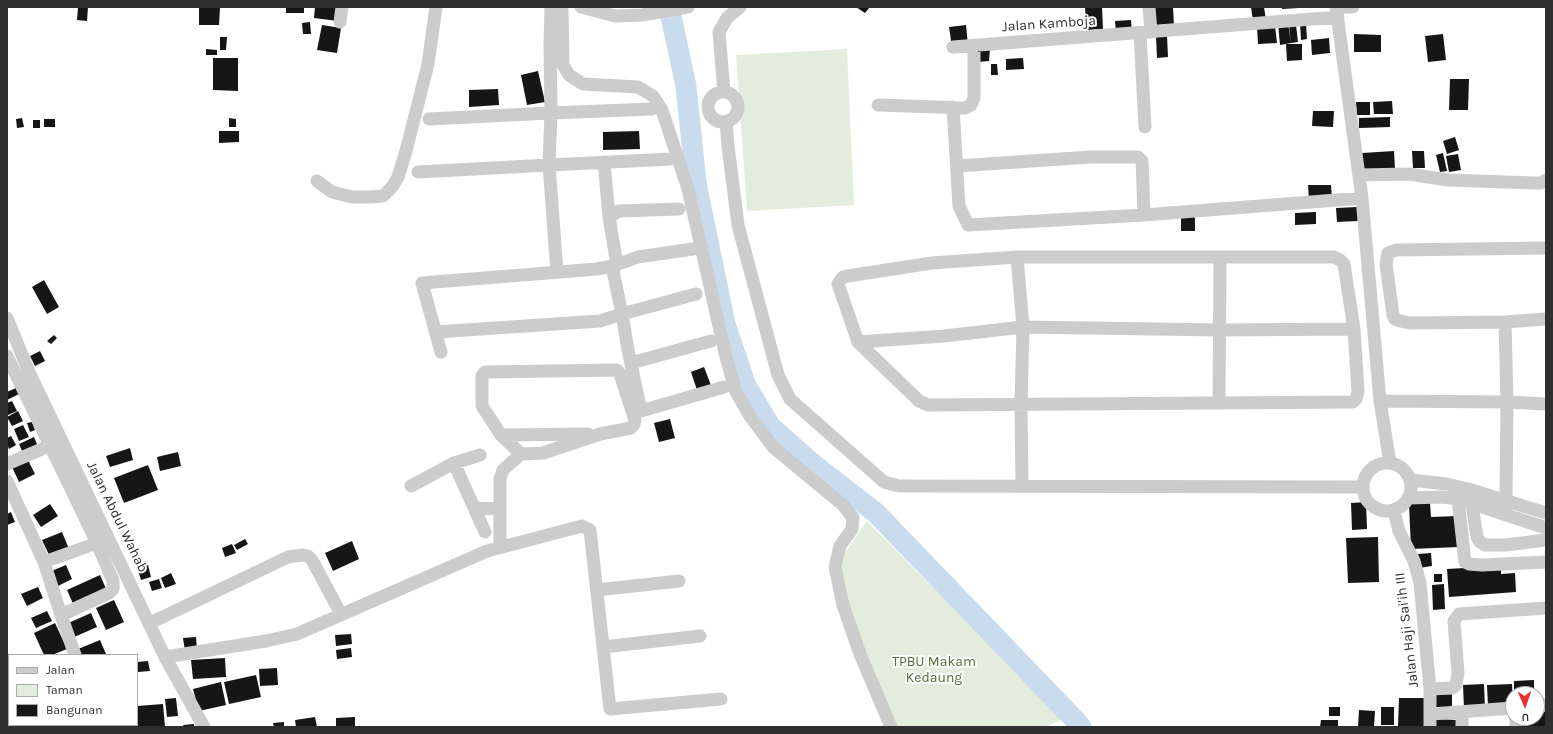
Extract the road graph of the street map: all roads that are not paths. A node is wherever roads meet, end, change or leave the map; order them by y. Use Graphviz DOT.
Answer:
graph roads {
  1 [pos="342,7"];
  2 [pos="436,7"];
  3 [pos="551,7"];
  4 [pos="562,7"];
  5 [pos="581,7"];
  6 [pos="740,7"];
  7 [pos="1149,7"];
  8 [pos="1353,7"];
  9 [pos="685,8"];
  10 [pos="1337,10"];
  11 [pos="340,22"];
  12 [pos="1146,32"];
  13 [pos="974,46"];
  14 [pos="953,47"];
  15 [pos="724,92"];
  16 [pos="878,105"];
  17 [pos="953,107"];
  18 [pos="652,109"];
  19 [pos="551,113"];
  20 [pos="429,119"];
  21 [pos="726,121"];
  22 [pos="1145,128"];
  23 [pos="672,159"];
  24 [pos="604,162"];
  25 [pos="549,165"];
  26 [pos="957,166"];
  27 [pos="418,172"];
  28 [pos="1359,175"];
  29 [pos="1546,180"];
  30 [pos="317,181"];
  31 [pos="1362,198"];
  32 [pos="679,209"];
  33 [pos="1144,215"];
  34 [pos="609,217"];
  35 [pos="1546,248"];
  36 [pos="693,250"];
  37 [pos="1018,257"];
  38 [pos="1220,258"];
  39 [pos="615,266"];
  40 [pos="557,272"];
  41 [pos="696,294"];
  42 [pos="622,314"];
  43 [pos="7,318"];
  44 [pos="1546,319"];
  45 [pos="1506,322"];
  46 [pos="1023,327"];
  47 [pos="1354,329"];
  48 [pos="1220,330"];
  49 [pos="436,332"];
  50 [pos="711,341"];
  51 [pos="858,342"];
  52 [pos="441,352"];
  53 [pos="7,356"];
  54 [pos="631,362"];
  55 [pos="724,387"];
  56 [pos="1380,401"];
  57 [pos="1219,402"];
  58 [pos="1507,402"];
  59 [pos="1021,404"];
  60 [pos="1546,404"];
  61 [pos="600,434"];
  62 [pos="501,435"];
  63 [pos="49,446"];
  64 [pos="480,455"];
  65 [pos="518,457"];
  66 [pos="454,463"];
  67 [pos="1390,463"];
  68 [pos="7,464"];
  69 [pos="1410,480"];
  70 [pos="7,481"];
  71 [pos="411,486"];
  72 [pos="1022,486"];
  73 [pos="1362,487"];
  74 [pos="1408,498"];
  75 [pos="1458,499"];
  76 [pos="1506,500"];
  77 [pos="1472,504"];
  78 [pos="474,508"];
  79 [pos="500,509"];
  80 [pos="1394,511"];
  81 [pos="1546,513"];
  82 [pos="1505,515"];
  83 [pos="1546,528"];
  84 [pos="485,532"];
  85 [pos="1546,540"];
  86 [pos="97,543"];
  87 [pos="500,547"];
  88 [pos="44,562"];
  89 [pos="1546,562"];
  90 [pos="679,581"];
  91 [pos="596,590"];
  92 [pos="1546,608"];
  93 [pos="341,614"];
  94 [pos="62,615"];
  95 [pos="150,623"];
  96 [pos="700,636"];
  97 [pos="603,648"];
  98 [pos="75,654"];
  99 [pos="166,656"];
  100 [pos="1430,689"];
  101 [pos="721,699"];
  102 [pos="1505,709"];
  103 [pos="1462,712"];
  104 [pos="1431,714"];
  105 [pos="204,727"];
  106 [pos="891,727"];
  107 [pos="1430,727"];
  108 [pos="1462,727"];
  1 -- 11 [label="street"];
  2 -- 30 [label="street"];
  3 -- 19 [label="street"];
  4 -- 106 [label="street"];
  5 -- 9 [label="street"];
  6 -- 15 [label="street"];
  7 -- 12 [label="street"];
  8 -- 10 [label="street, Jalan Kamboja"];
  10 -- 12 [label="street, Jalan Kamboja"];
  10 -- 28 [label="street"];
  12 -- 13 [label="street, Jalan Kamboja"];
  12 -- 22 [label="street"];
  13 -- 14 [label="street, Jalan Kamboja"];
  13 -- 17 [label="street"];
  15 -- 21 [label="street"];
  15 -- 21 [label="street"];
  16 -- 17 [label="street"];
  17 -- 26 [label="street"];
  18 -- 19 [label="street"];
  19 -- 20 [label="street"];
  19 -- 25 [label="street"];
  21 -- 72 [label="street"];
  23 -- 24 [label="street"];
  24 -- 25 [label="street"];
  24 -- 34 [label="street"];
  25 -- 27 [label="street"];
  25 -- 40 [label="street"];
  26 -- 33 [label="street"];
  26 -- 33 [label="street"];
  28 -- 29 [label="street"];
  28 -- 31 [label="street"];
  31 -- 33 [label="street"];
  31 -- 56 [label="street"];
  32 -- 34 [label="street"];
  34 -- 39 [label="street"];
  35 -- 45 [label="street"];
  36 -- 39 [label="street"];
  37 -- 38 [label="street"];
  37 -- 46 [label="street"];
  37 -- 51 [label="street"];
  38 -- 47 [label="street"];
  38 -- 48 [label="street"];
  39 -- 40 [label="street"];
  39 -- 42 [label="street"];
  40 -- 49 [label="street"];
  41 -- 42 [label="street"];
  42 -- 49 [label="street"];
  42 -- 54 [label="street"];
  43 -- 95 [label="street, Jalan Abdul Wahab"];
  44 -- 45 [label="street"];
  45 -- 58 [label="street"];
  46 -- 48 [label="street"];
  46 -- 51 [label="street"];
  46 -- 59 [label="street"];
  47 -- 48 [label="street"];
  47 -- 57 [label="street"];
  48 -- 57 [label="street"];
  49 -- 52 [label="street"];
  50 -- 54 [label="street"];
  51 -- 59 [label="street"];
  53 -- 63 [label="street"];
  54 -- 55 [label="street"];
  56 -- 58 [label="street"];
  56 -- 67 [label="street"];
  57 -- 59 [label="street"];
  58 -- 60 [label="street"];
  58 -- 76 [label="street"];
  59 -- 72 [label="street"];
  61 -- 62 [label="street"];
  61 -- 62 [label="street"];
  61 -- 65 [label="street"];
  62 -- 65 [label="street"];
  63 -- 68 [label="street"];
  63 -- 86 [label="street"];
  64 -- 66 [label="street"];
  65 -- 79 [label="street"];
  66 -- 71 [label="street"];
  66 -- 78 [label="street"];
  67 -- 69 [label="street"];
  67 -- 73 [label="street"];
  69 -- 74 [label="street"];
  69 -- 76 [label="street"];
  70 -- 88 [label="street"];
  72 -- 73 [label="street"];
  73 -- 80 [label="street"];
  74 -- 75 [label="street"];
  74 -- 80 [label="street"];
  75 -- 77 [label="street"];
  75 -- 89 [label="street"];
  76 -- 81 [label="street"];
  76 -- 82 [label="street"];
  77 -- 82 [label="street"];
  77 -- 85 [label="street"];
  78 -- 79 [label="street"];
  78 -- 84 [label="street"];
  79 -- 87 [label="street"];
  80 -- 100 [label="street, Jalan Haji Sai'ih III"];
  82 -- 83 [label="street"];
  86 -- 88 [label="street"];
  86 -- 94 [label="street"];
  87 -- 91 [label="street"];
  87 -- 93 [label="street"];
  88 -- 94 [label="street"];
  90 -- 91 [label="street"];
  91 -- 97 [label="street"];
  92 -- 100 [label="street"];
  93 -- 95 [label="street"];
  93 -- 99 [label="street"];
  94 -- 98 [label="street"];
  95 -- 99 [label="street, Jalan Abdul Wahab"];
  96 -- 97 [label="street"];
  97 -- 101 [label="street"];
  99 -- 105 [label="street, Jalan Abdul Wahab"];
  100 -- 104 [label="street, Jalan Haji Sai'ih III"];
  102 -- 103 [label="street"];
  103 -- 104 [label="street"];
  103 -- 108 [label="street"];
  104 -- 107 [label="street, Jalan Haji Sai'ih III"];
}
